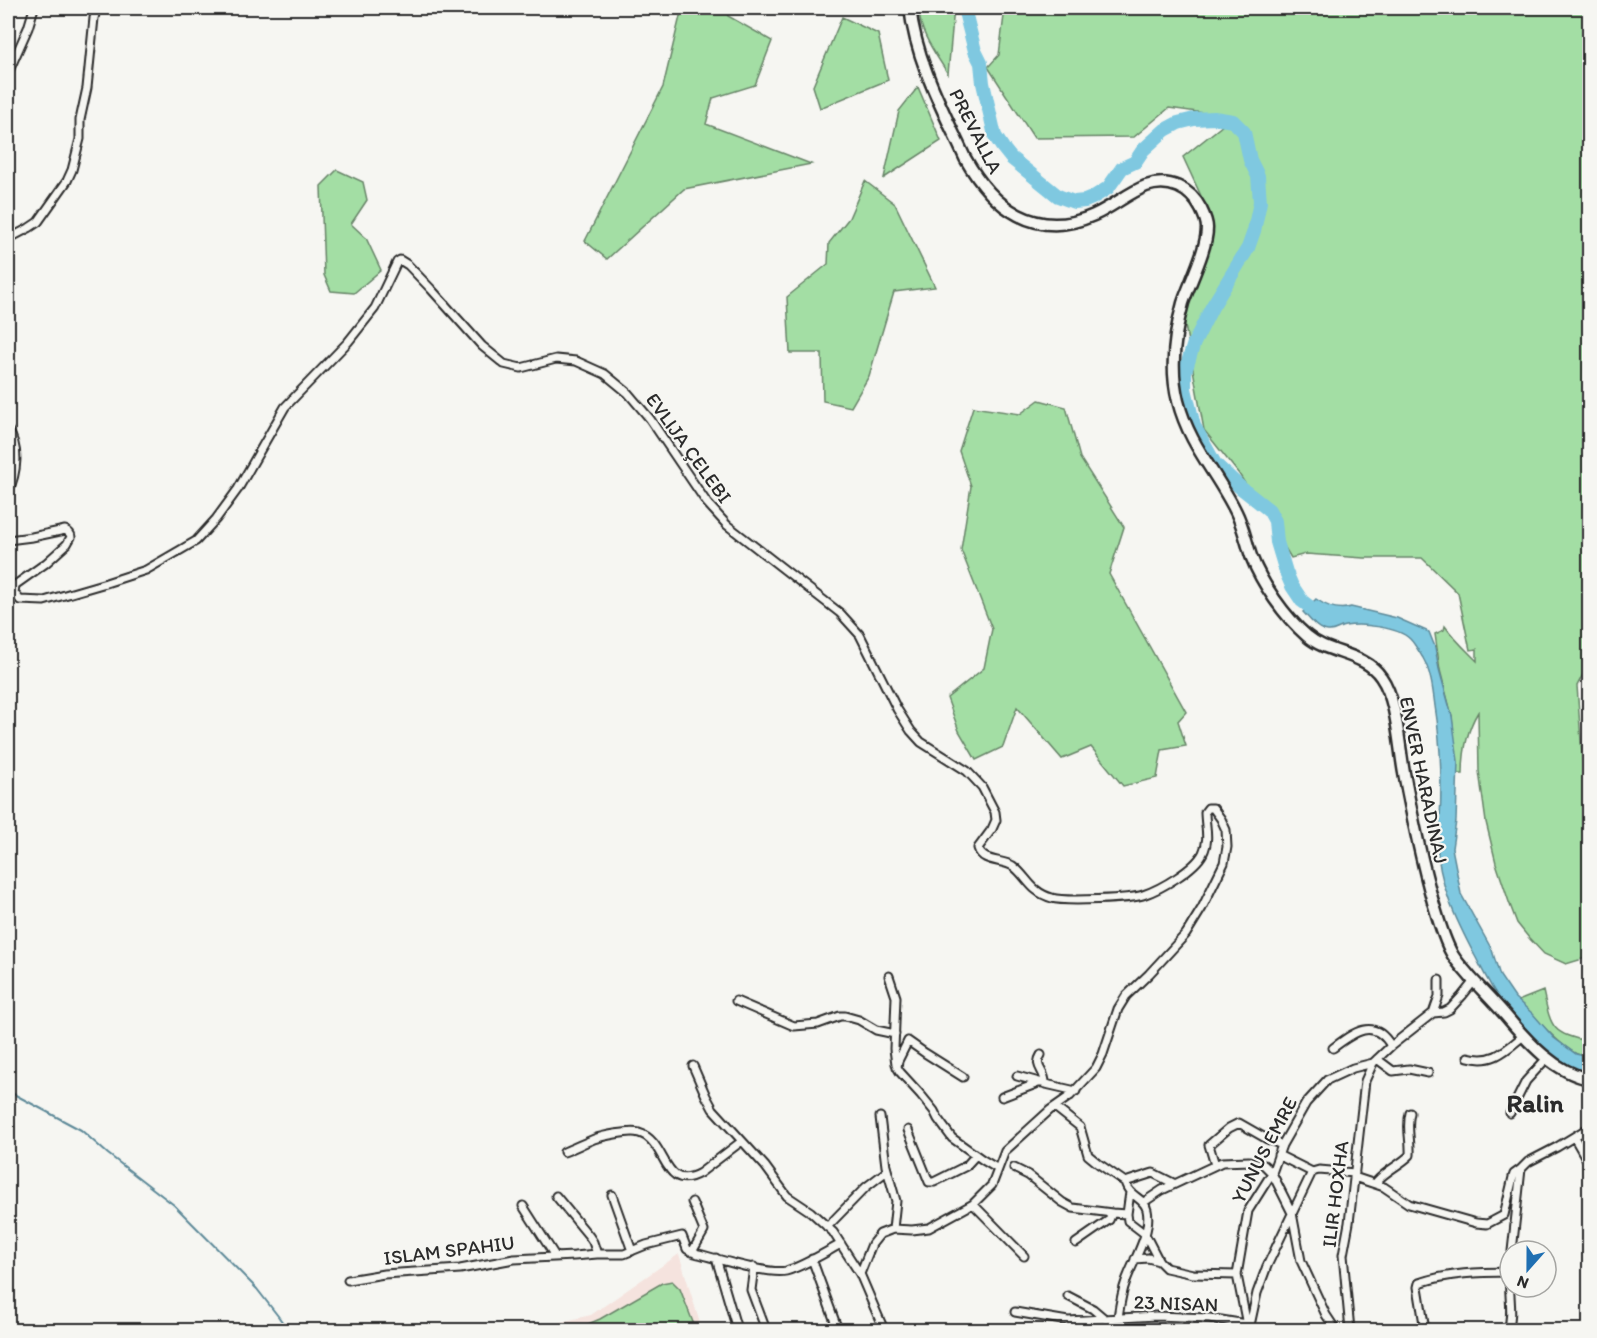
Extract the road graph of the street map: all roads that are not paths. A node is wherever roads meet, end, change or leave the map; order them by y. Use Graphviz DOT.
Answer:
graph roads {
  1 [pos="34,8"];
  2 [pos="97,8"];
  3 [pos="910,8"];
  4 [pos="8,74"];
  5 [pos="8,239"];
  6 [pos="1173,366"];
  7 [pos="8,430"];
  8 [pos="8,492"];
  9 [pos="8,540"];
  10 [pos="889,976"];
  11 [pos="1439,980"];
  12 [pos="1474,981"];
  13 [pos="736,1001"];
  14 [pos="1433,1013"];
  15 [pos="895,1034"];
  16 [pos="1523,1036"];
  17 [pos="1391,1046"];
  18 [pos="1333,1048"];
  19 [pos="1041,1055"];
  20 [pos="1468,1057"];
  21 [pos="1547,1058"];
  22 [pos="1375,1061"];
  23 [pos="693,1066"];
  24 [pos="897,1067"];
  25 [pos="1428,1073"];
  26 [pos="1017,1076"];
  27 [pos="963,1077"];
  28 [pos="1589,1079"];
  29 [pos="1043,1083"];
  30 [pos="1076,1091"];
  31 [pos="1002,1097"];
  32 [pos="1056,1108"];
  33 [pos="1410,1113"];
  34 [pos="1510,1113"];
  35 [pos="880,1117"];
  36 [pos="1590,1127"];
  37 [pos="908,1130"];
  38 [pos="1574,1137"];
  39 [pos="742,1141"];
  40 [pos="1282,1145"];
  41 [pos="564,1152"];
  42 [pos="976,1155"];
  43 [pos="1278,1155"];
  44 [pos="1215,1165"];
  45 [pos="1590,1165"];
  46 [pos="1014,1168"];
  47 [pos="998,1169"];
  48 [pos="1521,1169"];
  49 [pos="887,1171"];
  50 [pos="1312,1172"];
  51 [pos="1272,1173"];
  52 [pos="1355,1175"];
  53 [pos="1125,1182"];
  54 [pos="1178,1182"];
  55 [pos="1378,1184"];
  56 [pos="1130,1191"];
  57 [pos="612,1195"];
  58 [pos="556,1196"];
  59 [pos="692,1202"];
  60 [pos="1144,1202"];
  61 [pos="972,1204"];
  62 [pos="523,1206"];
  63 [pos="1293,1213"];
  64 [pos="1112,1214"];
  65 [pos="1127,1214"];
  66 [pos="827,1227"];
  67 [pos="892,1229"];
  68 [pos="1145,1234"];
  69 [pos="1513,1239"];
  70 [pos="1076,1242"];
  71 [pos="841,1244"];
  72 [pos="632,1251"];
  73 [pos="692,1252"];
  74 [pos="597,1254"];
  75 [pos="555,1256"];
  76 [pos="1024,1256"];
  77 [pos="716,1258"];
  78 [pos="1135,1258"];
  79 [pos="812,1259"];
  80 [pos="1159,1261"];
  81 [pos="754,1267"];
  82 [pos="1498,1272"];
  83 [pos="860,1274"];
  84 [pos="1237,1275"];
  85 [pos="348,1280"];
  86 [pos="1068,1296"];
  87 [pos="1510,1299"];
  88 [pos="1015,1312"];
  89 [pos="1118,1318"];
  90 [pos="1106,1320"];
  91 [pos="736,1326"];
  92 [pos="1248,1328"];
  93 [pos="766,1330"];
  94 [pos="838,1330"];
  95 [pos="884,1330"];
  96 [pos="1116,1330"];
  97 [pos="1336,1330"];
  98 [pos="1350,1330"];
  99 [pos="1425,1330"];
  100 [pos="1508,1330"];
  1 -- 4 [label="street"];
  2 -- 5 [label="street"];
  3 -- 6 [label="main road, PREVALLA"];
  6 -- 12 [label="main road, ENVER HARADINAJ"];
  7 -- 8 [label="street"];
  9 -- 30 [label="street, EVLIJA ÇELEBI"];
  10 -- 15 [label="street"];
  11 -- 14 [label="street"];
  12 -- 14 [label="street, YUNUS EMRE"];
  12 -- 16 [label="main road, ENVER HARADINAJ"];
  13 -- 15 [label="street"];
  14 -- 17 [label="street, YUNUS EMRE"];
  15 -- 24 [label="street"];
  16 -- 20 [label="street"];
  16 -- 21 [label="main road, ENVER HARADINAJ"];
  17 -- 18 [label="street"];
  17 -- 22 [label="street, YUNUS EMRE"];
  19 -- 29 [label="street"];
  21 -- 28 [label="main road, ENVER HARADINAJ"];
  21 -- 34 [label="street"];
  22 -- 25 [label="street"];
  22 -- 40 [label="street, YUNUS EMRE"];
  22 -- 52 [label="street, ILIR HOXHA"];
  23 -- 39 [label="street"];
  24 -- 27 [label="street"];
  24 -- 42 [label="street"];
  26 -- 29 [label="street"];
  29 -- 30 [label="street"];
  29 -- 31 [label="street"];
  30 -- 32 [label="street, EVLIJA ÇELEBI"];
  32 -- 47 [label="street, EVLIJA ÇELEBI"];
  32 -- 53 [label="street"];
  33 -- 55 [label="street"];
  35 -- 49 [label="street"];
  36 -- 38 [label="street"];
  37 -- 42 [label="street"];
  38 -- 45 [label="street"];
  38 -- 48 [label="street"];
  39 -- 41 [label="street"];
  39 -- 66 [label="street"];
  40 -- 43 [label="street, YUNUS EMRE"];
  40 -- 44 [label="street"];
  42 -- 47 [label="street"];
  43 -- 50 [label="street"];
  43 -- 51 [label="street, YUNUS EMRE"];
  44 -- 51 [label="street"];
  44 -- 54 [label="street"];
  46 -- 64 [label="street"];
  47 -- 61 [label="street, EVLIJA ÇELEBI"];
  48 -- 55 [label="street"];
  48 -- 69 [label="street"];
  49 -- 66 [label="street"];
  49 -- 67 [label="street"];
  50 -- 52 [label="street"];
  50 -- 63 [label="street"];
  51 -- 63 [label="street"];
  51 -- 84 [label="street, YUNUS EMRE"];
  52 -- 55 [label="street"];
  52 -- 98 [label="street, ILIR HOXHA"];
  53 -- 54 [label="street"];
  53 -- 56 [label="street"];
  54 -- 60 [label="street"];
  56 -- 60 [label="street"];
  56 -- 65 [label="street"];
  57 -- 72 [label="street"];
  58 -- 74 [label="street"];
  59 -- 73 [label="street"];
  60 -- 68 [label="street"];
  61 -- 67 [label="street, EVLIJA ÇELEBI"];
  61 -- 76 [label="street"];
  62 -- 75 [label="street, ISLAM SPAHIU"];
  63 -- 92 [label="street"];
  63 -- 97 [label="street"];
  64 -- 65 [label="street"];
  64 -- 70 [label="street"];
  65 -- 68 [label="street"];
  66 -- 71 [label="street"];
  67 -- 83 [label="street"];
  68 -- 78 [label="street"];
  68 -- 80 [label="street"];
  71 -- 79 [label="street, ISLAM SPAHIU"];
  71 -- 83 [label="street"];
  72 -- 73 [label="street, ISLAM SPAHIU"];
  72 -- 74 [label="street, ISLAM SPAHIU"];
  73 -- 77 [label="street, ISLAM SPAHIU"];
  74 -- 75 [label="street, ISLAM SPAHIU"];
  75 -- 85 [label="street, ISLAM SPAHIU"];
  77 -- 81 [label="street, ISLAM SPAHIU"];
  77 -- 91 [label="street"];
  78 -- 80 [label="street"];
  78 -- 89 [label="street"];
  79 -- 81 [label="street, ISLAM SPAHIU"];
  79 -- 94 [label="street"];
  80 -- 84 [label="street"];
  81 -- 93 [label="street"];
  82 -- 99 [label="street"];
  83 -- 95 [label="street"];
  84 -- 92 [label="street, YUNUS EMRE"];
  86 -- 90 [label="street, 23 NISAN"];
  87 -- 100 [label="street"];
  88 -- 90 [label="street, 23 NISAN"];
  89 -- 90 [label="street, 23 NISAN"];
  89 -- 92 [label="street, 23 NISAN"];
  89 -- 96 [label="street"];
}
